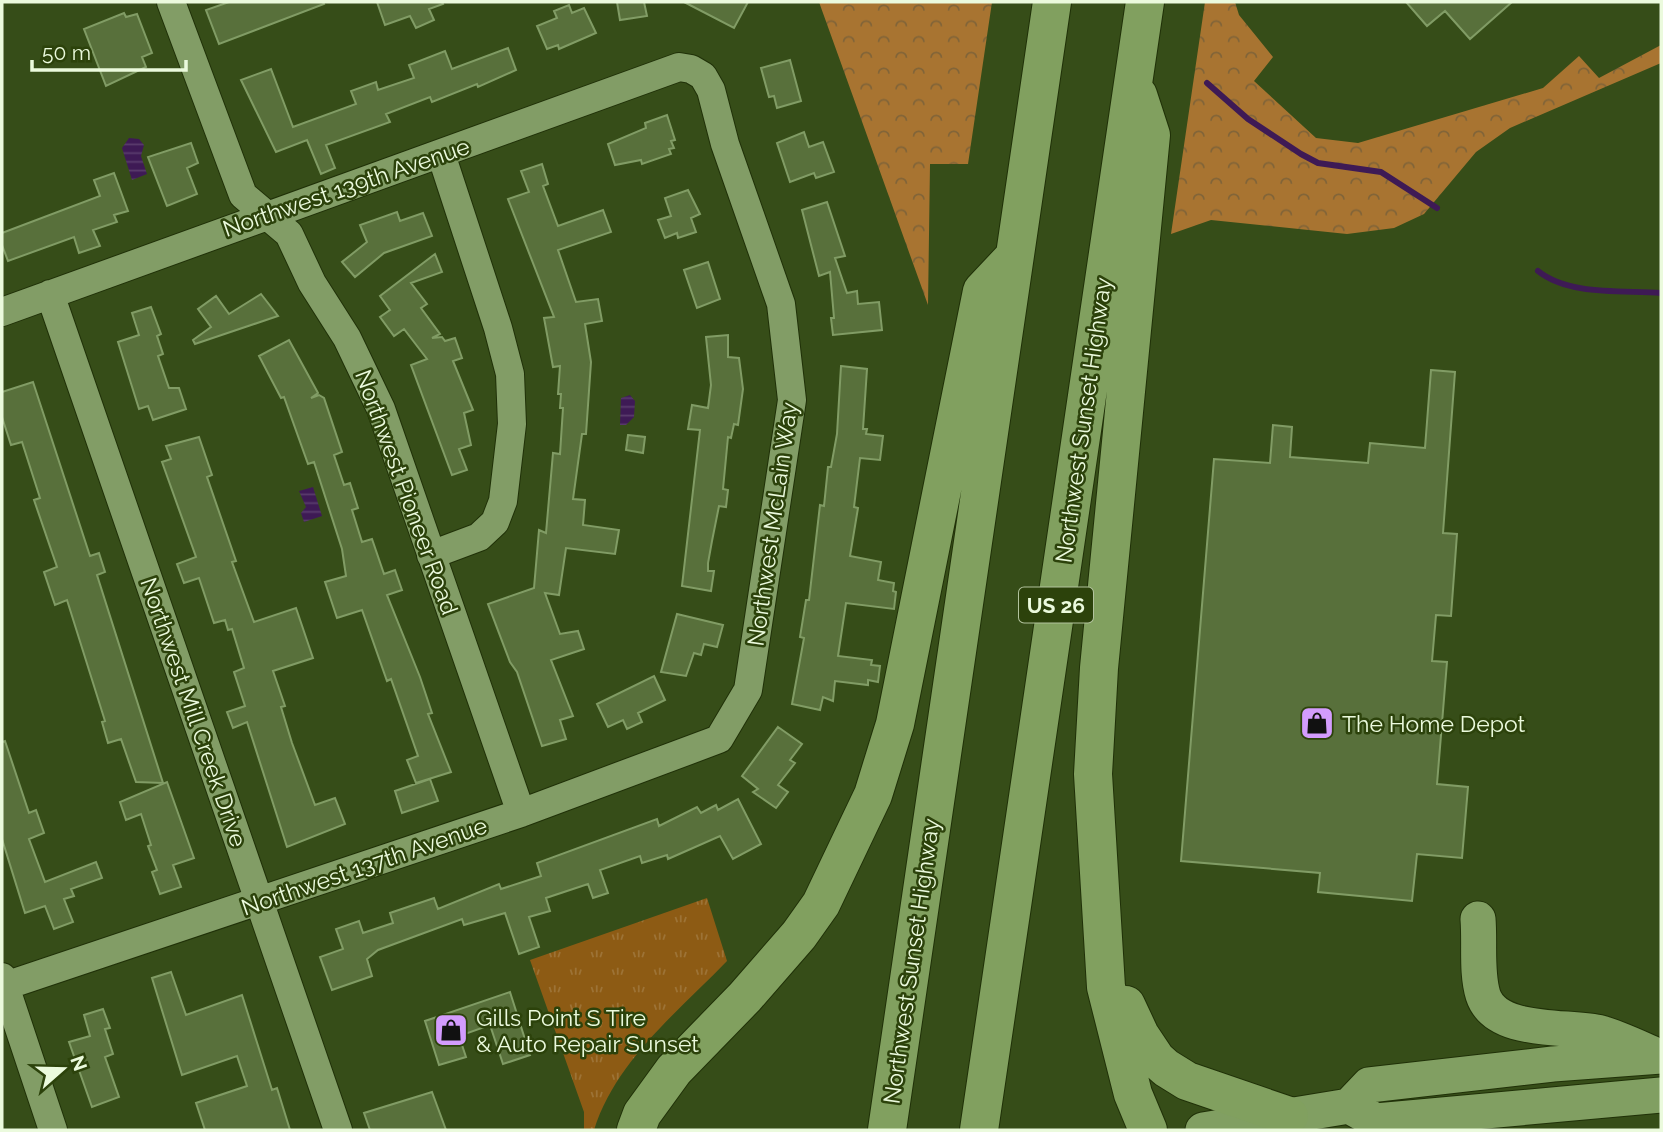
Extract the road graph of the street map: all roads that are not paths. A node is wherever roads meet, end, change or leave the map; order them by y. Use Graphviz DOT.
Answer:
graph roads {
  1 [pos="171,2"];
  2 [pos="1052,2"];
  3 [pos="1145,2"];
  4 [pos="691,69"];
  5 [pos="1133,80"];
  6 [pos="441,154"];
  7 [pos="266,214"];
  8 [pos="1014,257"];
  9 [pos="50,294"];
  10 [pos="2,312"];
  11 [pos="431,555"];
  12 [pos="719,739"];
  13 [pos="521,813"];
  14 [pos="258,902"];
  15 [pos="1478,919"];
  16 [pos="1106,953"];
  17 [pos="3,982"];
  18 [pos="1661,1056"];
  19 [pos="1661,1095"];
  20 [pos="1349,1106"];
  21 [pos="1289,1116"];
  22 [pos="1508,1119"];
  23 [pos="54,1130"];
  24 [pos="338,1130"];
  25 [pos="636,1130"];
  26 [pos="887,1130"];
  27 [pos="979,1130"];
  28 [pos="1148,1130"];
  29 [pos="1203,1130"];
  1 -- 7 [label="street, Northwest Pioneer Road"];
  2 -- 8 [label="highway, Northwest Sunset Highway"];
  3 -- 5 [label="highway, Northwest Sunset Highway / US 26"];
  4 -- 6 [label="street, Northwest 139th Avenue"];
  4 -- 12 [label="street, Northwest McLain Way"];
  5 -- 16 [label="highway"];
  5 -- 27 [label="highway, Northwest Sunset Highway / US 26"];
  6 -- 7 [label="street, Northwest 139th Avenue"];
  6 -- 11 [label="street"];
  7 -- 9 [label="street, Northwest 139th Avenue"];
  7 -- 11 [label="street, Northwest Pioneer Road"];
  8 -- 25 [label="highway"];
  8 -- 26 [label="highway, Northwest Sunset Highway"];
  9 -- 10 [label="street, Northwest 139th Avenue"];
  9 -- 14 [label="street, Northwest Mill Creek Drive"];
  11 -- 13 [label="street, Northwest Pioneer Road"];
  12 -- 13 [label="street, Northwest 137th Avenue"];
  13 -- 14 [label="street, Northwest 137th Avenue"];
  14 -- 17 [label="street, Northwest 137th Avenue"];
  14 -- 24 [label="street, Northwest Mill Creek Drive"];
  15 -- 18 [label="main road"];
  16 -- 21 [label="highway"];
  16 -- 28 [label="highway"];
  17 -- 23 [label="street"];
  18 -- 20 [label="main road"];
  19 -- 22 [label="main road"];
  20 -- 21 [label="main road"];
  20 -- 22 [label="main road"];
  21 -- 29 [label="main road"];
}
